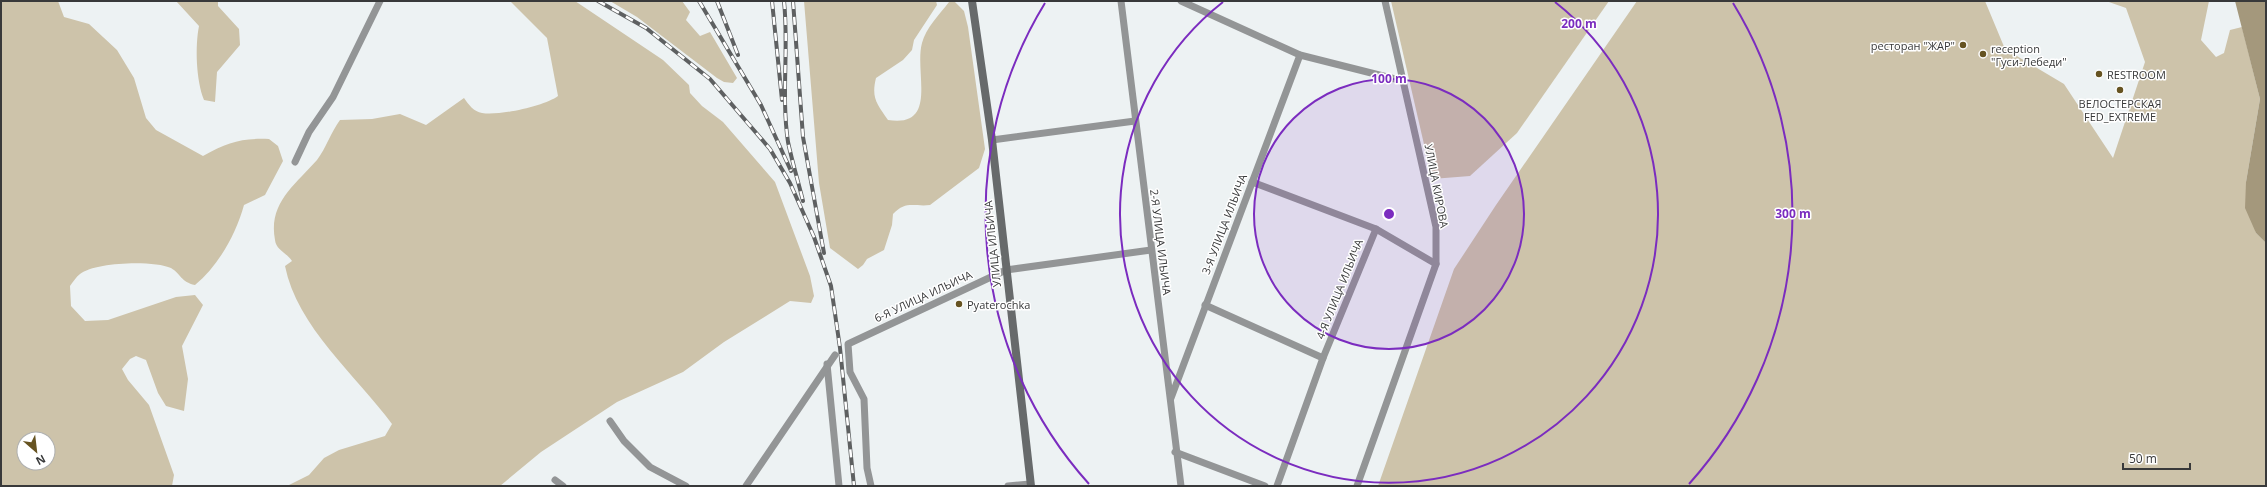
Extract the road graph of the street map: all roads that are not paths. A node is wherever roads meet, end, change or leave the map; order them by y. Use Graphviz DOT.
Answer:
graph roads {
  1 [pos="380,1"];
  2 [pos="972,1"];
  3 [pos="1121,1"];
  4 [pos="1181,1"];
  5 [pos="1385,1"];
  6 [pos="1300,55"];
  7 [pos="1404,81"];
  8 [pos="1134,121"];
  9 [pos="992,140"];
  10 [pos="295,162"];
  11 [pos="1252,182"];
  12 [pos="1376,229"];
  13 [pos="1151,250"];
  14 [pos="1436,264"];
  15 [pos="1006,270"];
  16 [pos="1205,306"];
  17 [pos="835,355"];
  18 [pos="1323,358"];
  19 [pos="827,364"];
  20 [pos="1170,400"];
  21 [pos="610,421"];
  22 [pos="1175,452"];
  23 [pos="555,480"];
  24 [pos="1031,485"];
  25 [pos="563,486"];
  26 [pos="686,486"];
  27 [pos="746,486"];
  28 [pos="839,486"];
  29 [pos="871,486"];
  30 [pos="1008,486"];
  31 [pos="1181,486"];
  32 [pos="1264,486"];
  33 [pos="1277,486"];
  34 [pos="1357,486"];
  1 -- 10 [label="street"];
  2 -- 9 [label="main road, УЛИЦА ИЛЬИЧА"];
  3 -- 8 [label="street, 2-Я УЛИЦА ИЛЬИЧА"];
  4 -- 6 [label="street"];
  5 -- 7 [label="street, УЛИЦА КИРОВА"];
  6 -- 7 [label="street"];
  6 -- 11 [label="street, 3-Я УЛИЦА ИЛЬИЧА"];
  7 -- 14 [label="street, УЛИЦА КИРОВА"];
  8 -- 9 [label="street"];
  8 -- 13 [label="street, 2-Я УЛИЦА ИЛЬИЧА"];
  9 -- 15 [label="main road, УЛИЦА ИЛЬИЧА"];
  11 -- 12 [label="street, 4-Я УЛИЦА ИЛЬИЧА"];
  11 -- 16 [label="street, 3-Я УЛИЦА ИЛЬИЧА"];
  12 -- 14 [label="street, 4-Я УЛИЦА ИЛЬИЧА"];
  12 -- 18 [label="street, 4-Я УЛИЦА ИЛЬИЧА"];
  13 -- 15 [label="street, 6-Я УЛИЦА ИЛЬИЧА"];
  13 -- 20 [label="street, 2-Я УЛИЦА ИЛЬИЧА"];
  14 -- 34 [label="street, УЛИЦА КИРОВА"];
  15 -- 24 [label="main road, УЛИЦА ИЛЬИЧА"];
  15 -- 29 [label="street, 6-Я УЛИЦА ИЛЬИЧА"];
  16 -- 18 [label="street, 4-Я УЛИЦА ИЛЬИЧА"];
  16 -- 20 [label="street, 3-Я УЛИЦА ИЛЬИЧА"];
  17 -- 19 [label="street"];
  18 -- 33 [label="street, 4-Я УЛИЦА ИЛЬИЧА"];
  19 -- 27 [label="street"];
  19 -- 28 [label="street"];
  20 -- 22 [label="street, 2-Я УЛИЦА ИЛЬИЧА"];
  21 -- 26 [label="street"];
  22 -- 31 [label="street, 2-Я УЛИЦА ИЛЬИЧА"];
  22 -- 32 [label="street"];
  23 -- 25 [label="street"];
  24 -- 30 [label="street"];
}
